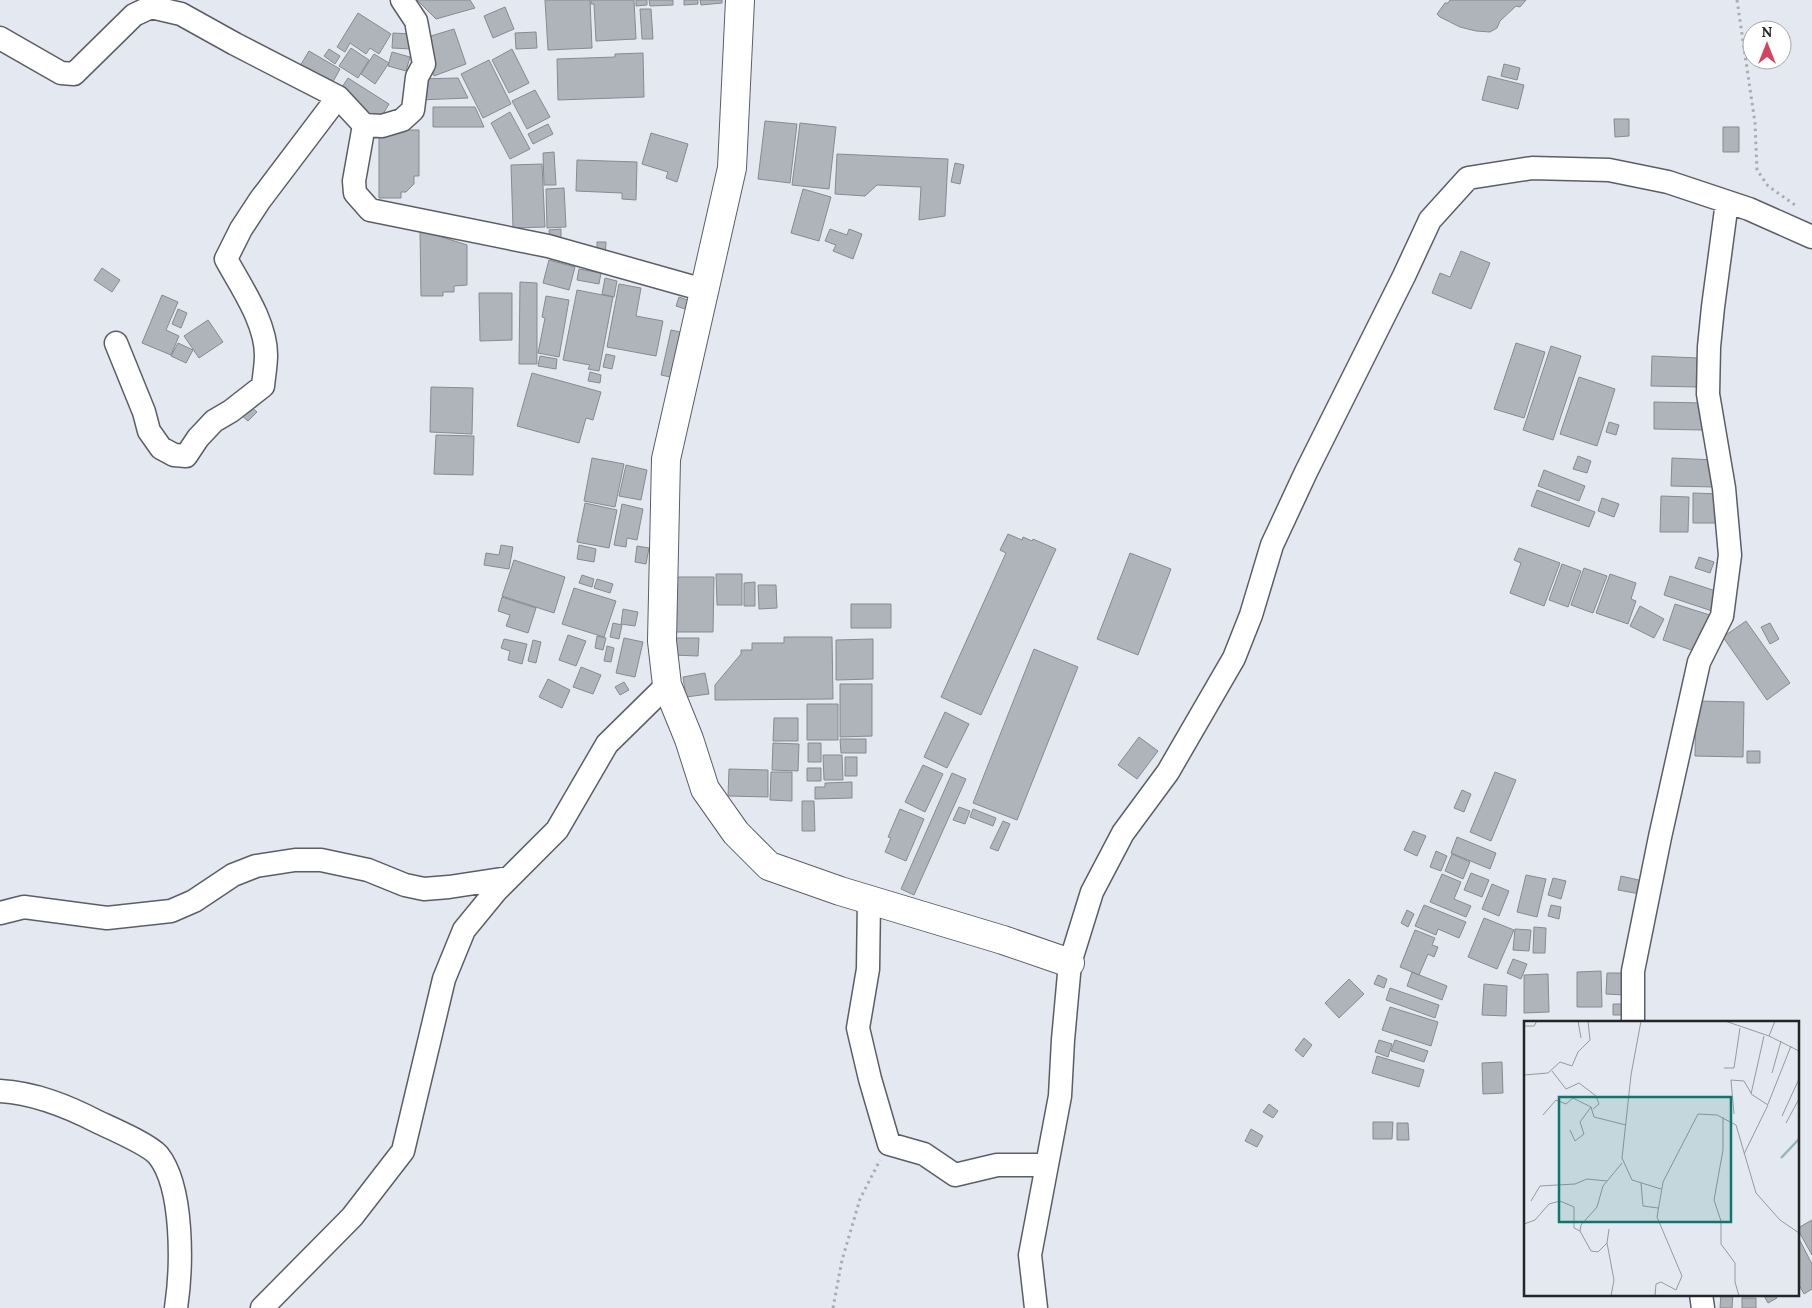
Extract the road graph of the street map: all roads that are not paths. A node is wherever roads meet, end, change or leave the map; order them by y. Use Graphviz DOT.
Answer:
graph roads {
  1 [pos="402,0"];
  2 [pos="740,0"];
  3 [pos="0,38"];
  4 [pos="338,97"];
  5 [pos="364,125"];
  6 [pos="1727,202"];
  7 [pos="1812,237"];
  8 [pos="704,290"];
  9 [pos="116,343"];
  10 [pos="667,685"];
  11 [pos="508,878"];
  12 [pos="869,900"];
  13 [pos="0,913"];
  14 [pos="1070,963"];
  15 [pos="1633,1021"];
  16 [pos="0,1092"];
  17 [pos="1047,1165"];
  18 [pos="176,1308"];
  19 [pos="262,1308"];
  20 [pos="1036,1308"];
  1 -- 5 [label="street"];
  2 -- 8 [label="street"];
  3 -- 4 [label="street"];
  4 -- 5 [label="street"];
  4 -- 9 [label="street"];
  5 -- 8 [label="street"];
  6 -- 7 [label="street"];
  6 -- 14 [label="street"];
  6 -- 15 [label="street"];
  8 -- 10 [label="street"];
  10 -- 11 [label="street"];
  10 -- 12 [label="street"];
  11 -- 13 [label="street"];
  11 -- 19 [label="street"];
  12 -- 14 [label="street"];
  12 -- 17 [label="street"];
  14 -- 17 [label="street"];
  16 -- 18 [label="street"];
  17 -- 20 [label="street"];
}
